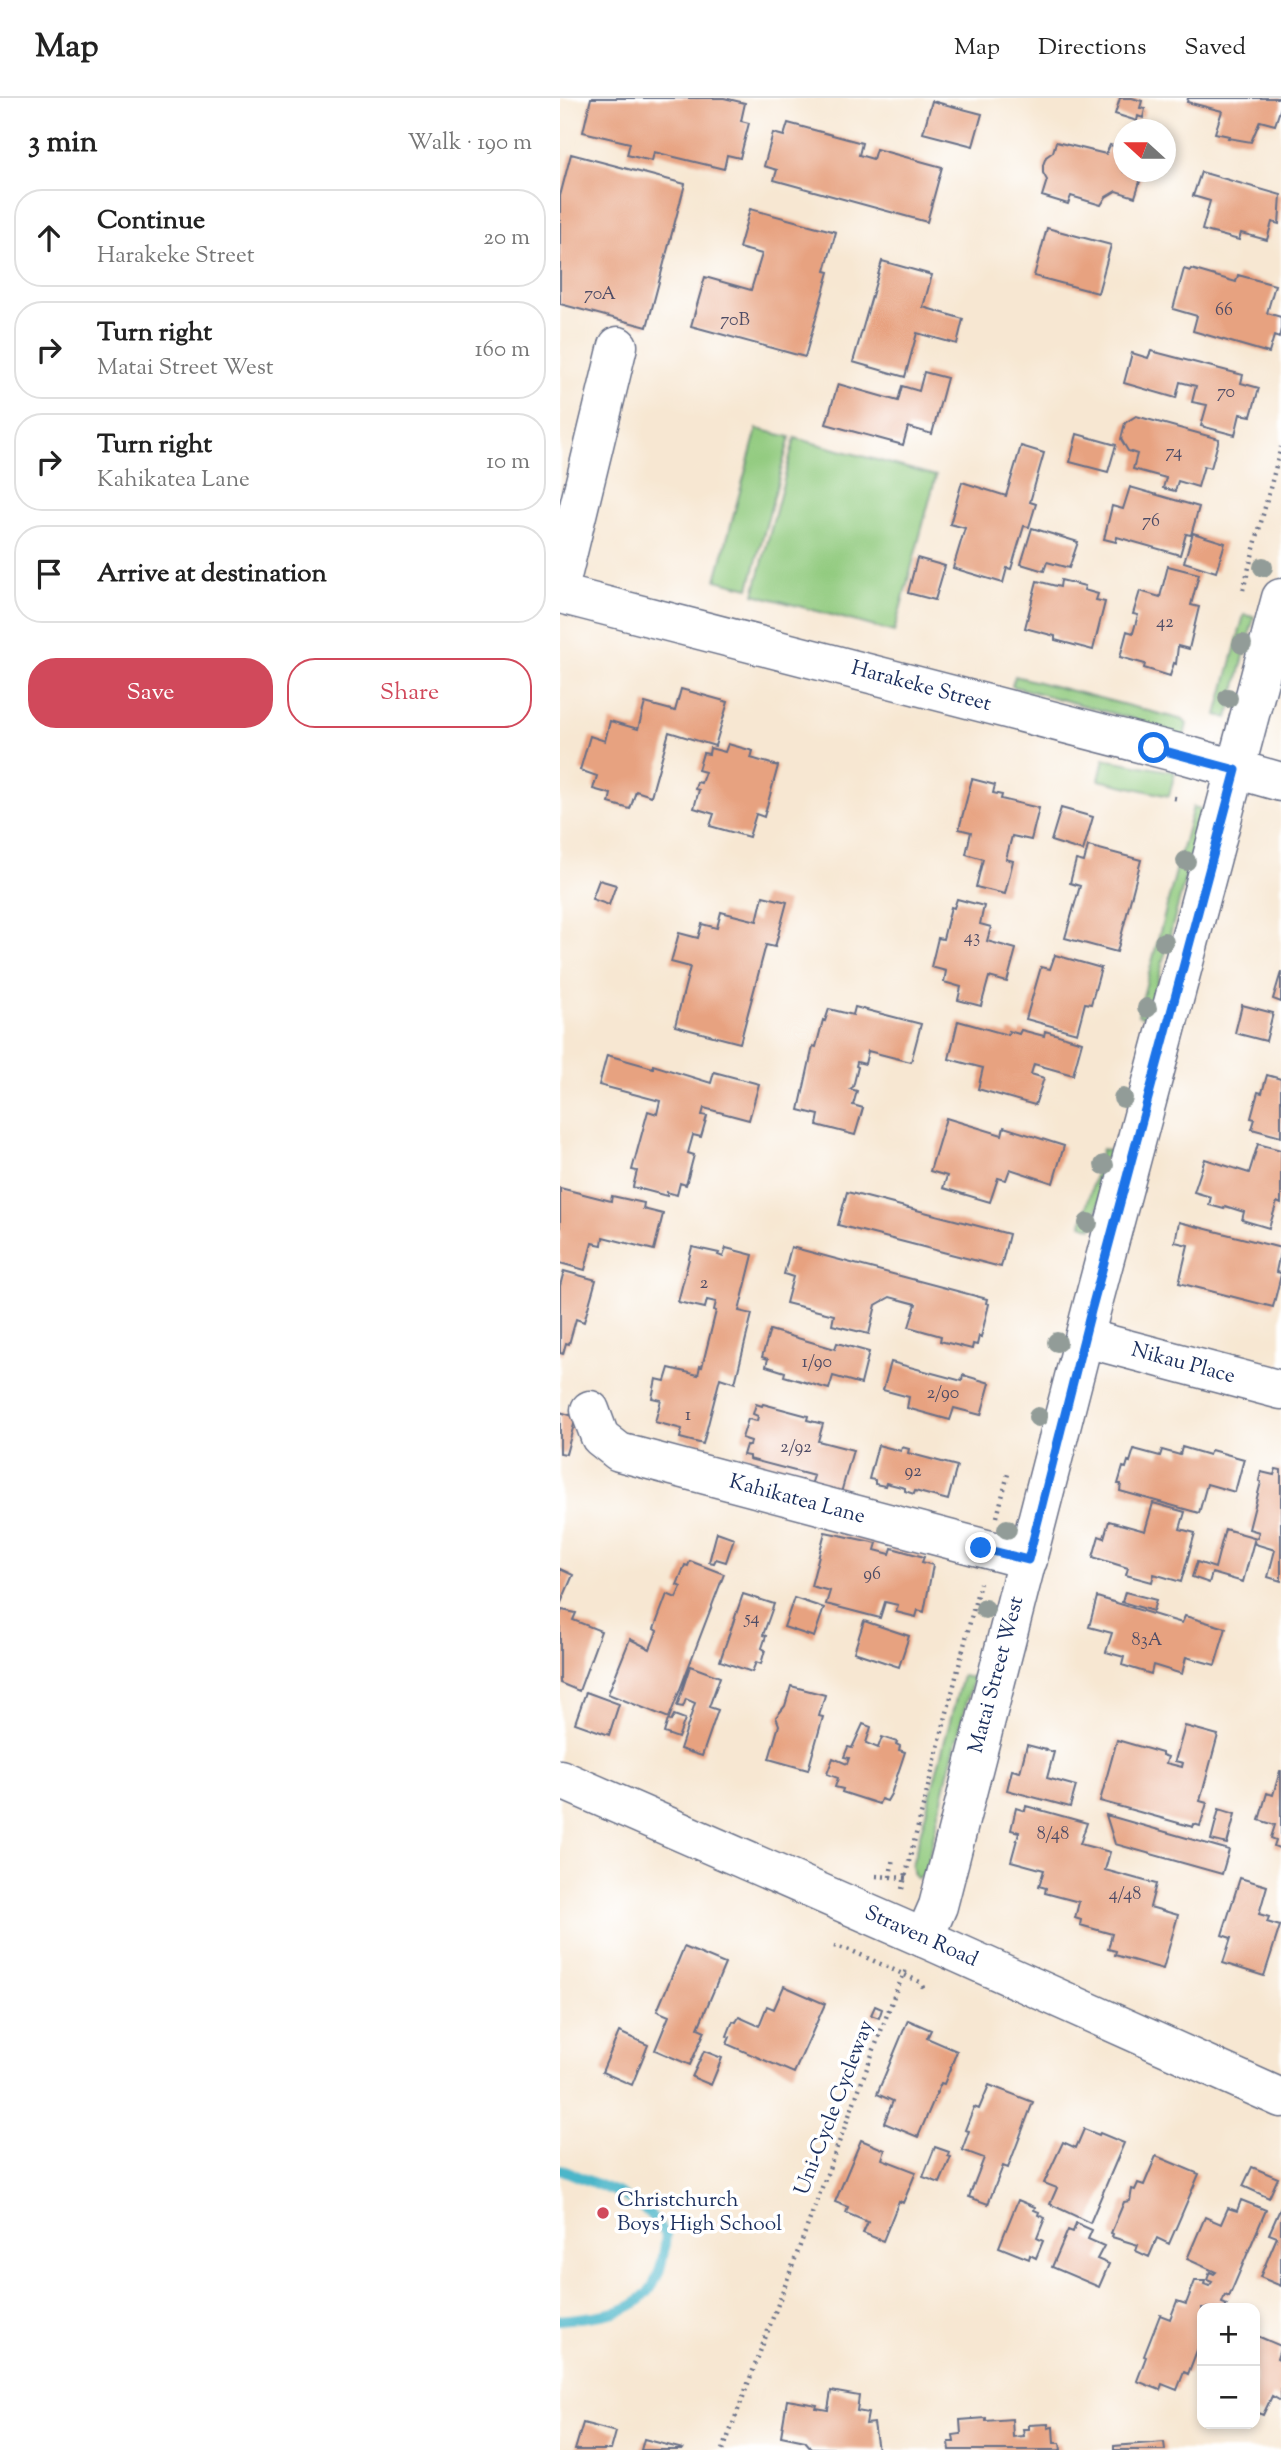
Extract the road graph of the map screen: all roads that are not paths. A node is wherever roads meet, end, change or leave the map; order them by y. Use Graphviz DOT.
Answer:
graph roads {
  1 [pos="618,346"];
  2 [pos="560,585"];
  3 [pos="560,594"];
  4 [pos="1281,598"];
  5 [pos="1236,770"];
  6 [pos="1281,782"];
  7 [pos="1085,1338"];
  8 [pos="1281,1390"];
  9 [pos="590,1410"];
  10 [pos="1028,1560"];
  11 [pos="560,1779"];
  12 [pos="924,1938"];
  13 [pos="1281,2098"];
  1 -- 2 [label="street"];
  3 -- 5 [label="street, Harakeke Street"];
  4 -- 5 [label="street, Matai Street West"];
  5 -- 6 [label="street, Harakeke Street"];
  5 -- 7 [label="street, Matai Street West"];
  7 -- 8 [label="street, Nikau Place"];
  7 -- 10 [label="street, Matai Street West"];
  9 -- 10 [label="street, Kahikatea Lane"];
  10 -- 12 [label="street, Matai Street West"];
  11 -- 12 [label="street, Straven Road"];
  12 -- 13 [label="street, Straven Road"];
}
